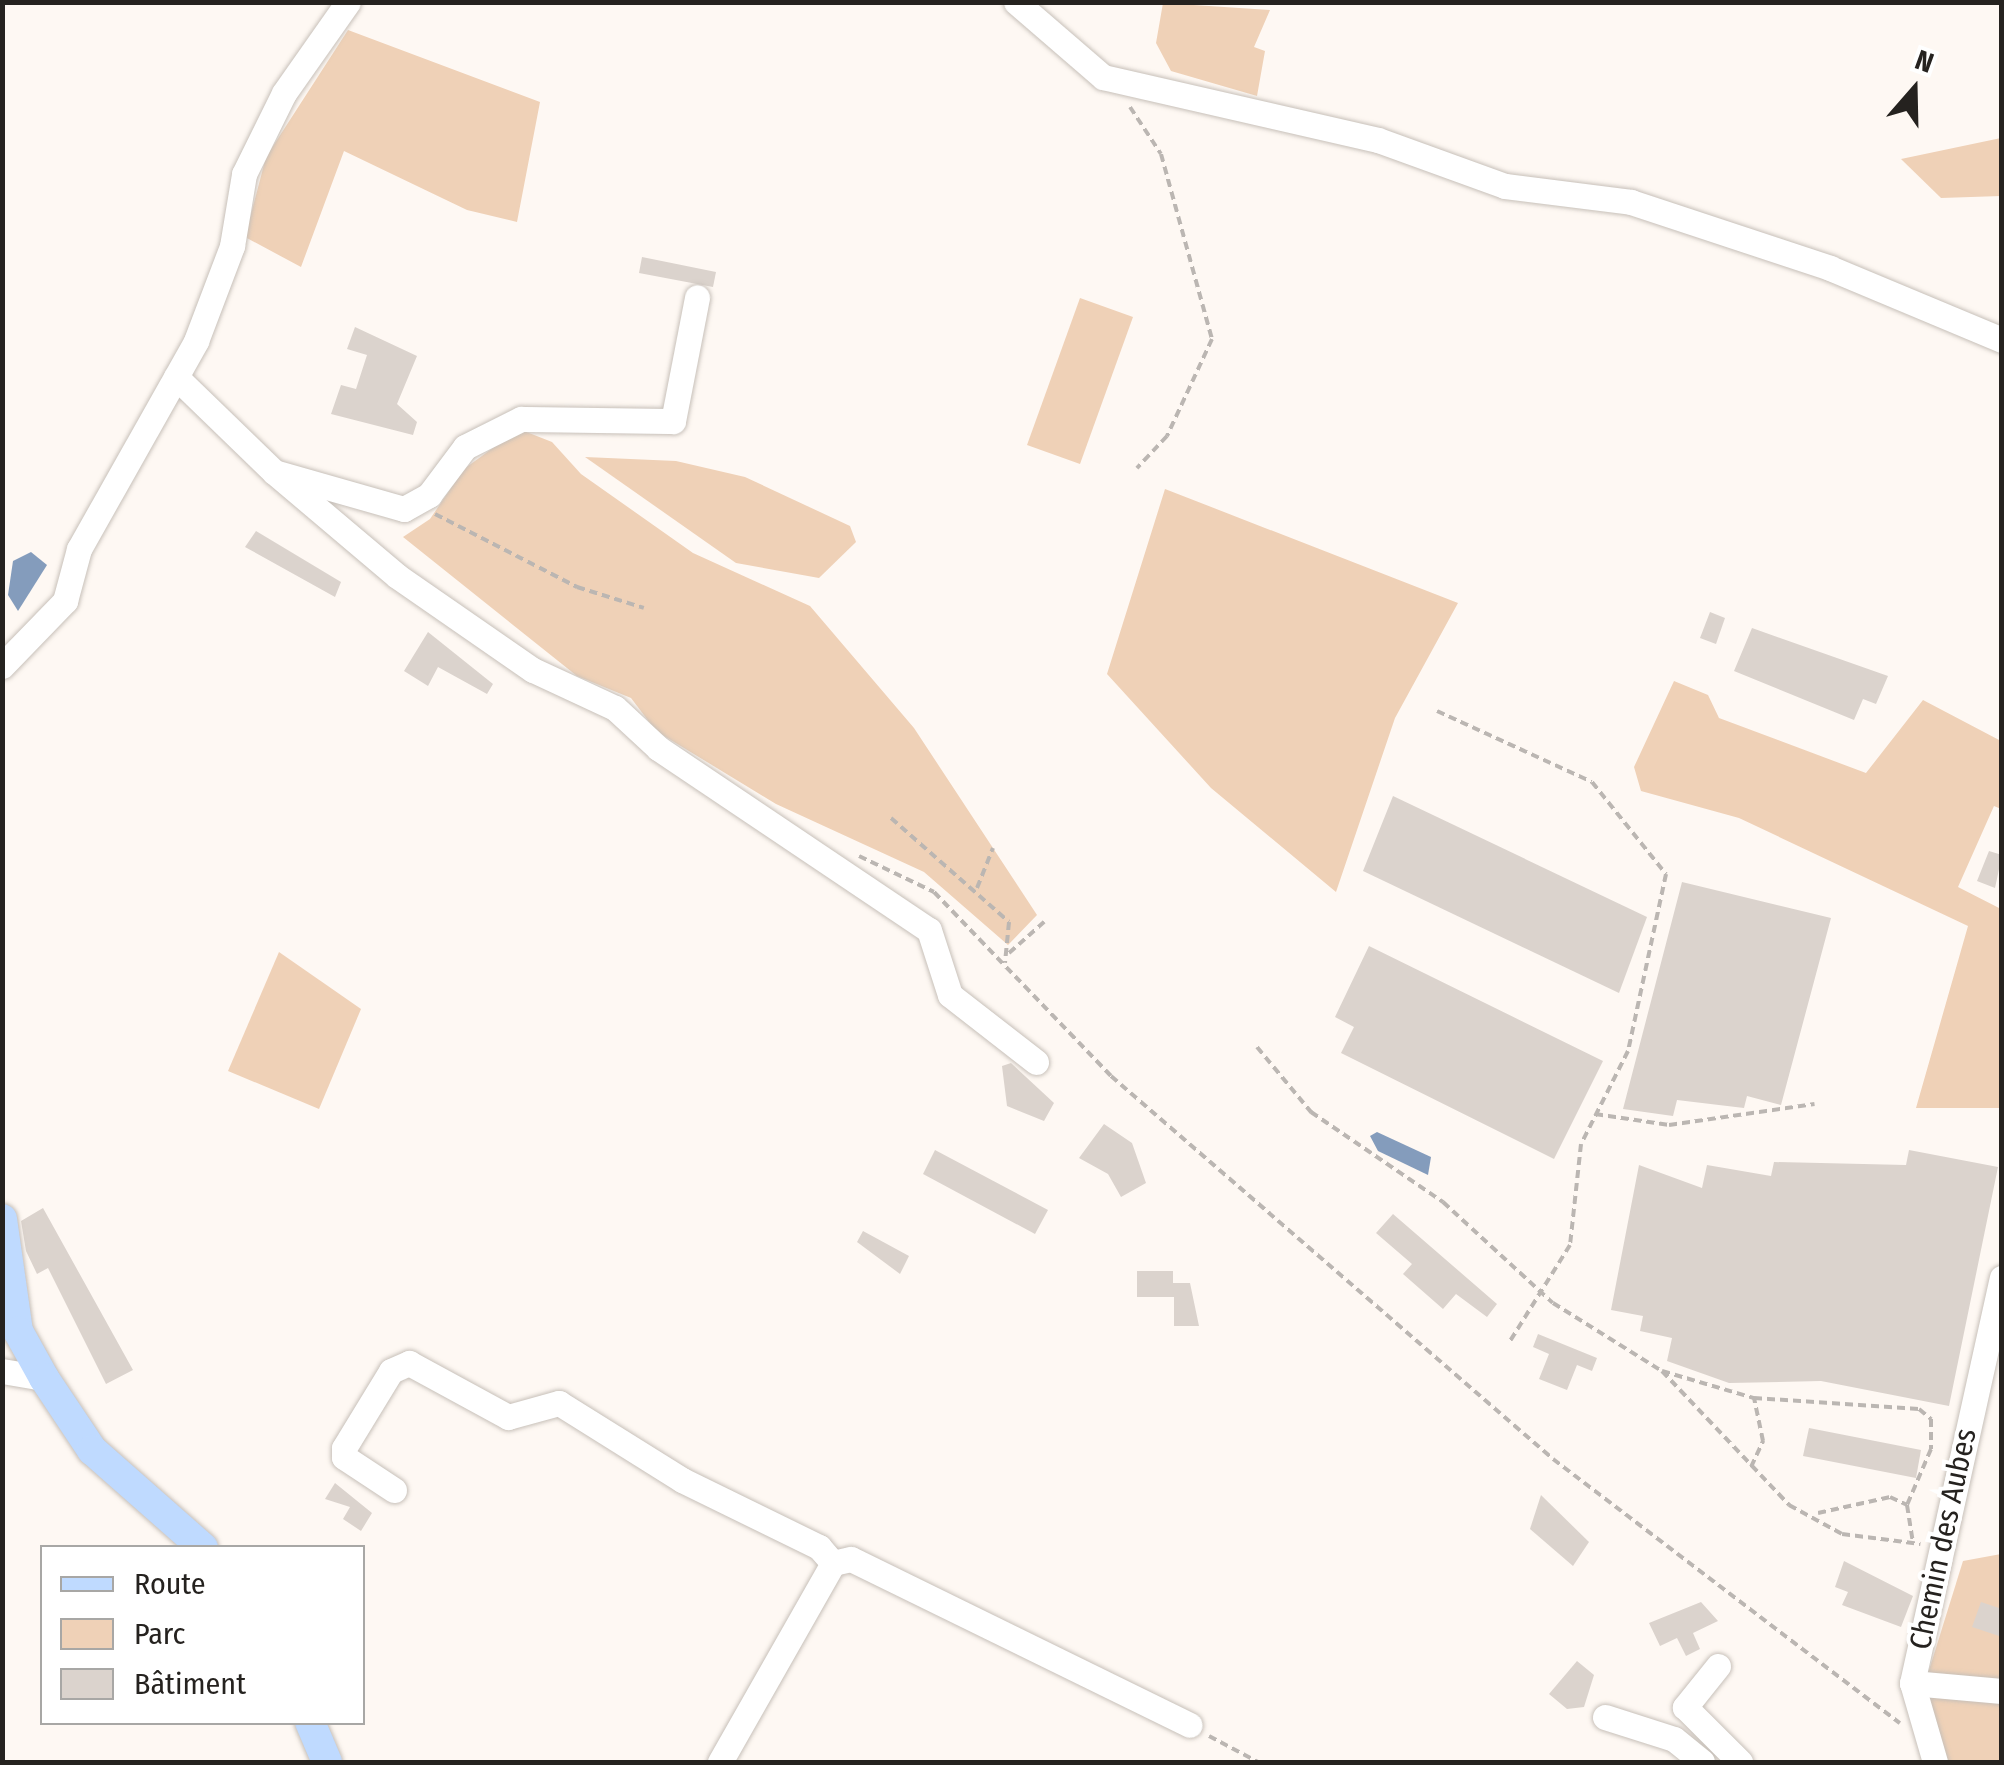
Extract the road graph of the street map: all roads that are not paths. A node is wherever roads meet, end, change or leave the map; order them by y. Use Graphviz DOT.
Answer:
graph roads {
  1 [pos="348,2"];
  2 [pos="1016,2"];
  3 [pos="698,297"];
  4 [pos="2000,339"];
  5 [pos="176,377"];
  6 [pos="274,472"];
  7 [pos="2,666"];
  8 [pos="1036,1062"];
  9 [pos="2,1219"];
  10 [pos="2002,1278"];
  11 [pos="2,1371"];
  12 [pos="44,1378"];
  13 [pos="394,1490"];
  14 [pos="200,1545"];
  15 [pos="834,1563"];
  16 [pos="1718,1666"];
  17 [pos="1912,1683"];
  18 [pos="2002,1690"];
  19 [pos="1605,1717"];
  20 [pos="311,1725"];
  21 [pos="1190,1726"];
  22 [pos="1931,1752"];
  23 [pos="327,1762"];
  24 [pos="720,1762"];
  25 [pos="1702,1762"];
  26 [pos="1740,1762"];
  27 [pos="1954,1762"];
  1 -- 5 [label="street"];
  2 -- 4 [label="street"];
  3 -- 6 [label="street"];
  5 -- 6 [label="street"];
  5 -- 7 [label="street"];
  6 -- 8 [label="street"];
  9 -- 12 [label="main road"];
  10 -- 17 [label="street, Chemin des Aubes"];
  11 -- 12 [label="street"];
  12 -- 14 [label="main road"];
  13 -- 15 [label="street"];
  15 -- 21 [label="street"];
  15 -- 24 [label="street"];
  16 -- 26 [label="street"];
  17 -- 18 [label="street"];
  17 -- 22 [label="street"];
  19 -- 25 [label="street"];
  20 -- 23 [label="main road"];
  22 -- 27 [label="street"];
}
